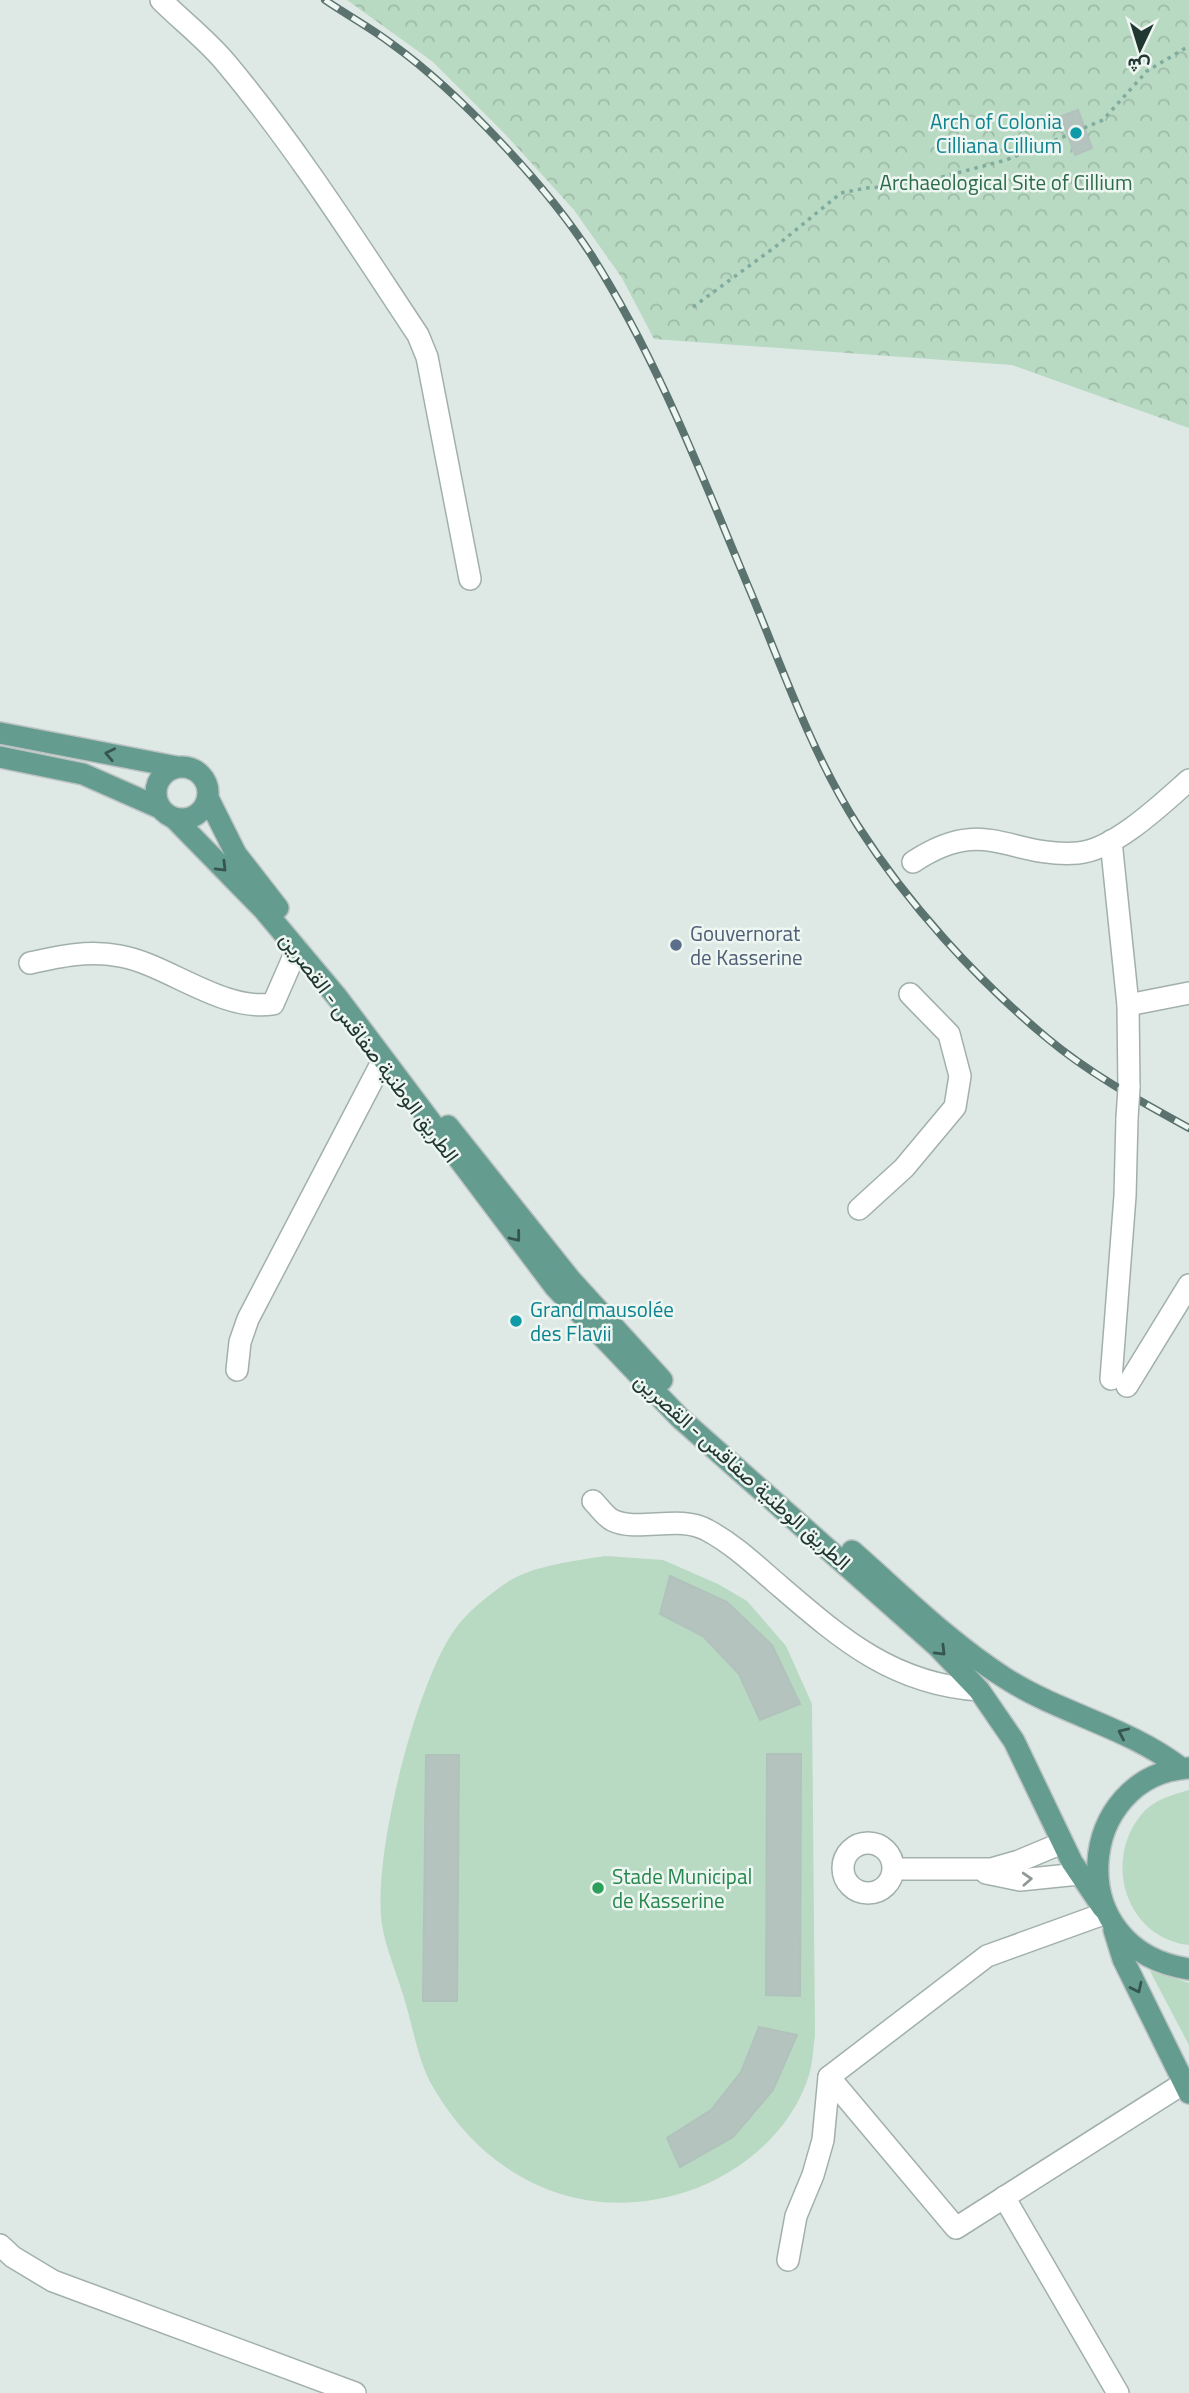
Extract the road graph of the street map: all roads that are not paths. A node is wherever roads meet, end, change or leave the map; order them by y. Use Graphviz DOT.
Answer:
graph roads {
  1 [pos="160,0"];
  2 [pos="470,579"];
  3 [pos="0,733"];
  4 [pos="0,757"];
  5 [pos="177,767"];
  6 [pos="1189,780"];
  7 [pos="208,798"];
  8 [pos="167,813"];
  9 [pos="1111,841"];
  10 [pos="913,862"];
  11 [pos="297,949"];
  12 [pos="30,963"];
  13 [pos="1189,993"];
  14 [pos="910,994"];
  15 [pos="1128,1005"];
  16 [pos="383,1060"];
  17 [pos="859,1209"];
  18 [pos="1189,1285"];
  19 [pos="237,1370"];
  20 [pos="593,1502"];
  21 [pos="979,1690"];
  22 [pos="1186,1767"];
  23 [pos="1062,1843"];
  24 [pos="894,1869"];
  25 [pos="977,1869"];
  26 [pos="1079,1874"];
  27 [pos="1107,1915"];
  28 [pos="1189,1969"];
  29 [pos="829,2077"];
  30 [pos="1186,2088"];
  31 [pos="1004,2197"];
  32 [pos="0,2245"];
  33 [pos="788,2260"];
  34 [pos="355,2393"];
  35 [pos="1118,2393"];
  1 -- 2 [label="street"];
  5 -- 3 [label="main road, one-way"];
  4 -- 8 [label="main road, الطريق الوطنية صفاقس - القصرين"];
  5 -- 7 [label="main road"];
  5 -- 8 [label="main road"];
  6 -- 9 [label="street"];
  7 -- 8 [label="main road"];
  22 -- 7 [label="main road, الطريق الوطنية صفاقس - القصرين, one-way"];
  8 -- 11 [label="main road, الطريق الوطنية صفاقس - القصرين, one-way"];
  9 -- 10 [label="street"];
  9 -- 15 [label="street"];
  11 -- 12 [label="street"];
  11 -- 16 [label="main road, الطريق الوطنية صفاقس - القصرين"];
  13 -- 15 [label="street"];
  14 -- 17 [label="street"];
  15 -- 18 [label="street, bridge"];
  16 -- 19 [label="street"];
  16 -- 21 [label="main road, الطريق الوطنية صفاقس - القصرين, one-way"];
  20 -- 21 [label="street"];
  21 -- 23 [label="main road, الطريق الوطنية صفاقس - القصرين"];
  22 -- 27 [label="main road"];
  23 -- 25 [label="street"];
  23 -- 26 [label="main road, الطريق الوطنية صفاقس - القصرين"];
  24 -- 25 [label="street"];
  25 -- 26 [label="street, one-way"];
  26 -- 27 [label="main road, الطريق الوطنية صفاقس - القصرين"];
  27 -- 28 [label="main road"];
  27 -- 29 [label="street"];
  27 -- 30 [label="main road, one-way"];
  29 -- 31 [label="street"];
  29 -- 33 [label="street"];
  30 -- 31 [label="street"];
  31 -- 35 [label="street"];
  32 -- 34 [label="street"];
}
